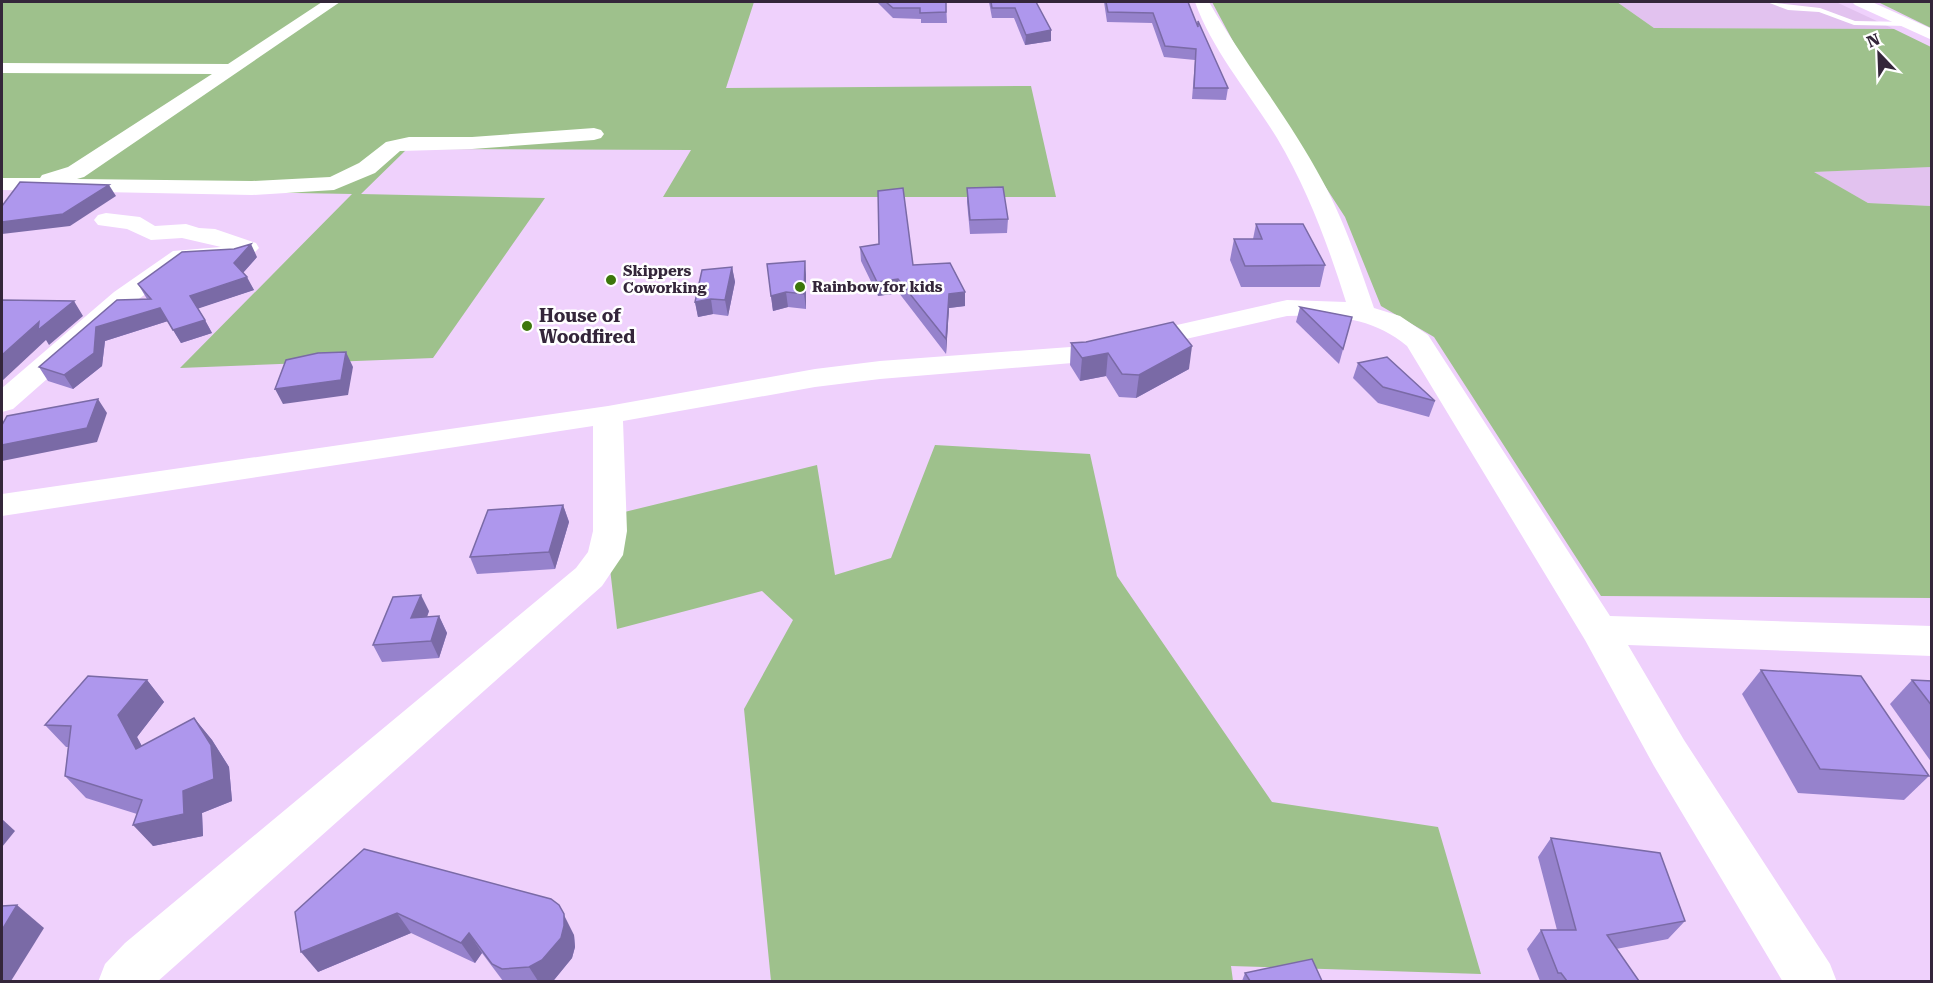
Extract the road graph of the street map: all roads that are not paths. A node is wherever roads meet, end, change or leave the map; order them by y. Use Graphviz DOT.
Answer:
graph roads {
  1 [pos="332,2"];
  2 [pos="1202,2"];
  3 [pos="1771,2"];
  4 [pos="1860,2"];
  5 [pos="1909,24"];
  6 [pos="1932,35"];
  7 [pos="2,68"];
  8 [pos="232,69"];
  9 [pos="594,134"];
  10 [pos="38,183"];
  11 [pos="2,184"];
  12 [pos="106,220"];
  13 [pos="1363,313"];
  14 [pos="2,403"];
  15 [pos="608,415"];
  16 [pos="2,505"];
  17 [pos="1599,630"];
  18 [pos="1932,641"];
  19 [pos="123,981"];
  20 [pos="1812,981"];
  1 -- 8 [label="street"];
  2 -- 13 [label="street"];
  3 -- 5 [label="lane"];
  4 -- 5 [label="street"];
  5 -- 6 [label="street"];
  7 -- 8 [label="street"];
  8 -- 10 [label="street"];
  9 -- 10 [label="street"];
  10 -- 11 [label="street"];
  12 -- 14 [label="street"];
  13 -- 15 [label="street"];
  13 -- 17 [label="street"];
  15 -- 16 [label="street"];
  15 -- 19 [label="street"];
  17 -- 18 [label="street"];
  17 -- 20 [label="street"];
}
